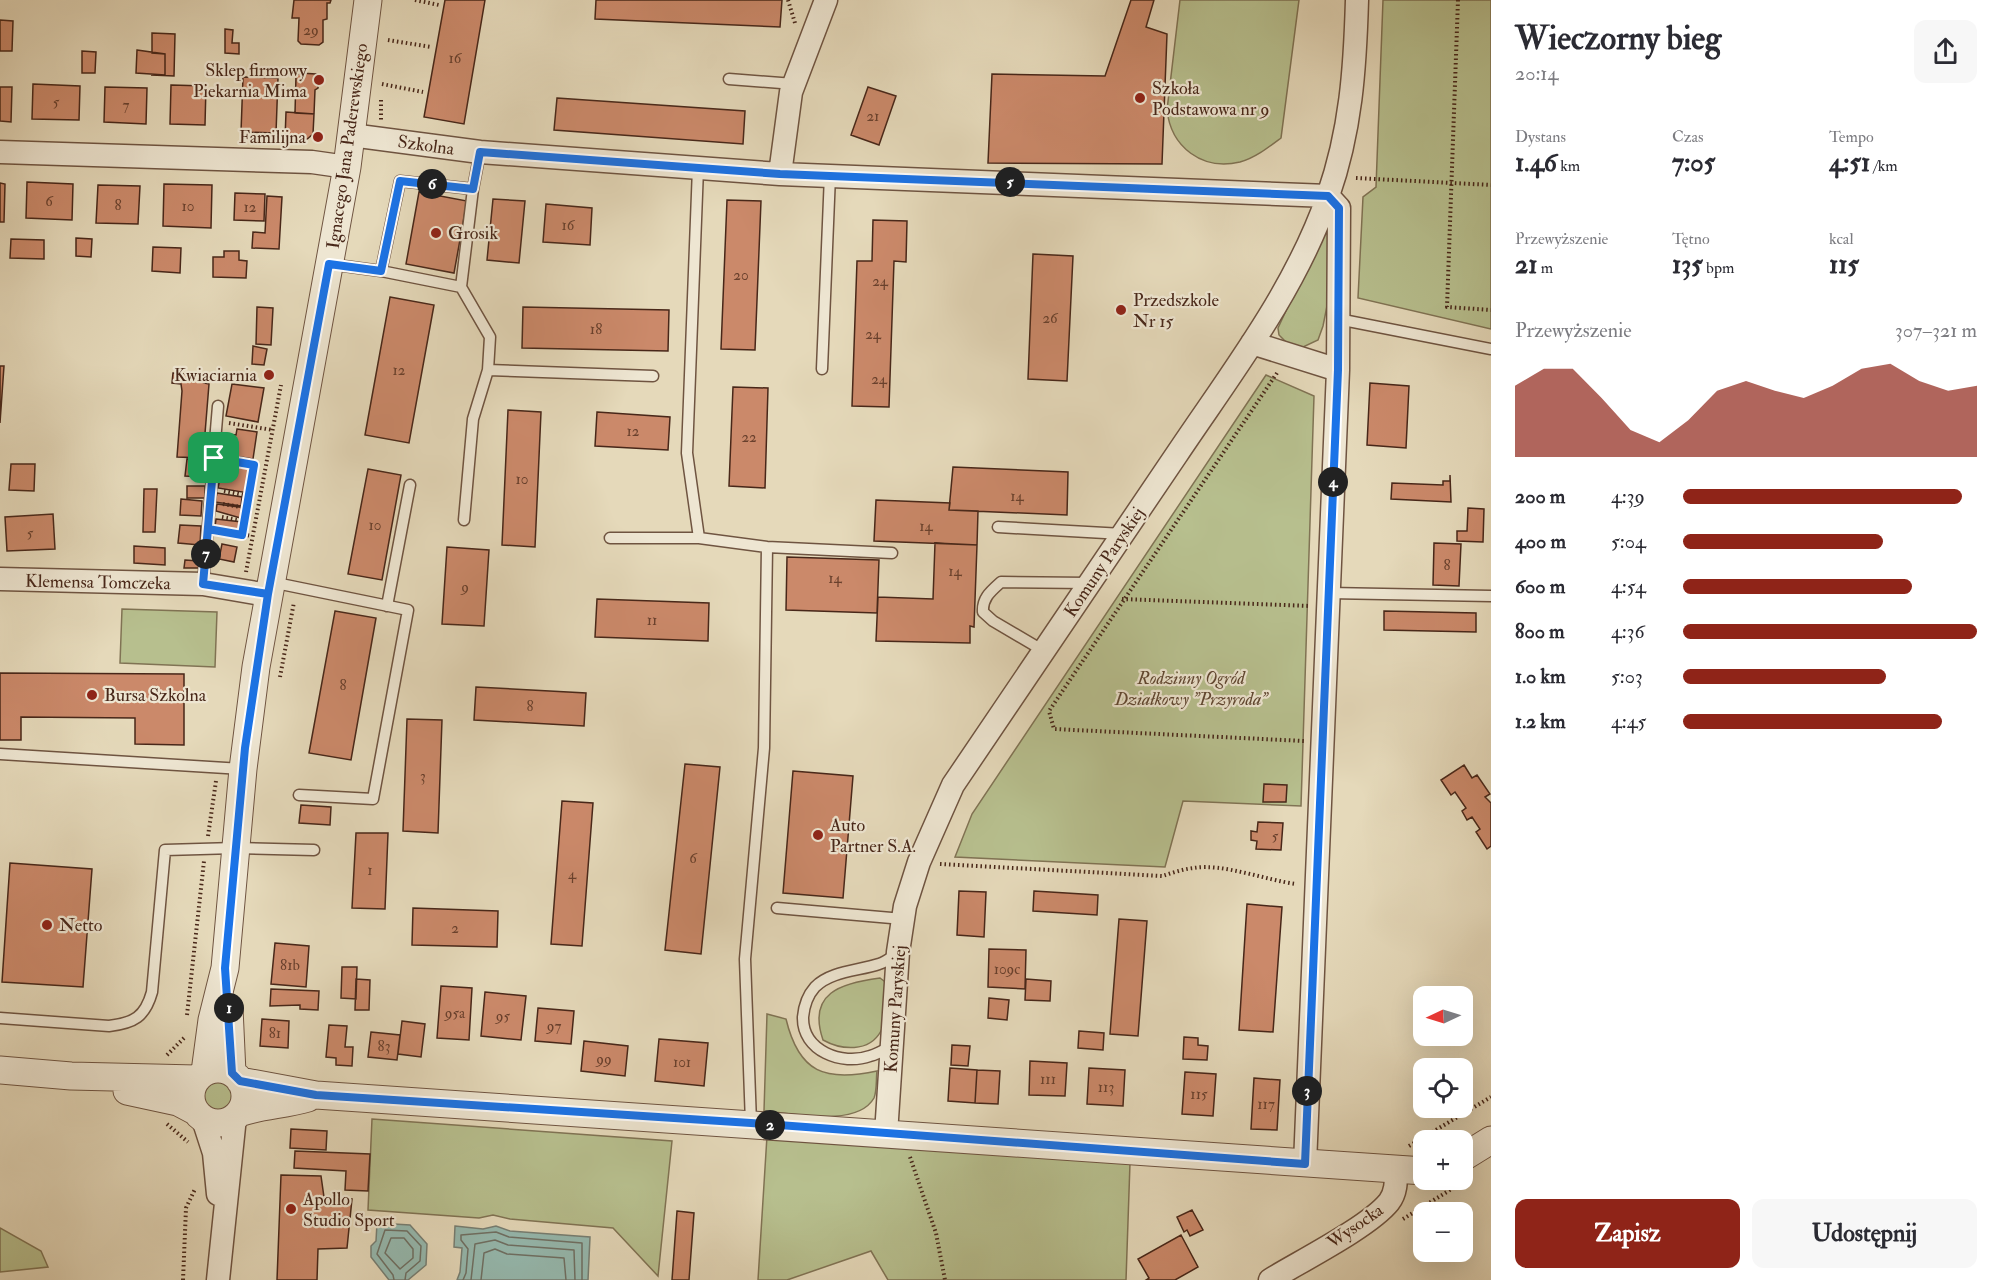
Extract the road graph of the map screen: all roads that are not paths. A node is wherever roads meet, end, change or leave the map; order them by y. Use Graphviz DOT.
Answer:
graph roads {
  1 [pos="368,0"];
  2 [pos="826,0"];
  3 [pos="1357,0"];
  4 [pos="729,79"];
  5 [pos="794,84"];
  6 [pos="351,135"];
  7 [pos="0,152"];
  8 [pos="480,152"];
  9 [pos="347,167"];
  10 [pos="698,168"];
  11 [pos="780,174"];
  12 [pos="830,176"];
  13 [pos="473,189"];
  14 [pos="1328,196"];
  15 [pos="329,264"];
  16 [pos="381,271"];
  17 [pos="461,287"];
  18 [pos="1338,319"];
  19 [pos="1252,343"];
  20 [pos="1491,349"];
  21 [pos="822,369"];
  22 [pos="488,370"];
  23 [pos="1338,370"];
  24 [pos="653,376"];
  25 [pos="218,406"];
  26 [pos="410,485"];
  27 [pos="464,520"];
  28 [pos="998,527"];
  29 [pos="1123,534"];
  30 [pos="610,538"];
  31 [pos="699,538"];
  32 [pos="767,547"];
  33 [pos="892,553"];
  34 [pos="0,579"];
  35 [pos="1090,583"];
  36 [pos="203,584"];
  37 [pos="269,588"];
  38 [pos="1329,593"];
  39 [pos="1491,596"];
  40 [pos="387,606"];
  41 [pos="1044,651"];
  42 [pos="0,754"];
  43 [pos="243,769"];
  44 [pos="299,795"];
  45 [pos="235,848"];
  46 [pos="314,850"];
  47 [pos="777,908"];
  48 [pos="903,919"];
  49 [pos="898,952"];
  50 [pos="225,968"];
  51 [pos="0,1018"];
  52 [pos="892,1045"];
  53 [pos="0,1070"];
  54 [pos="71,1076"];
  55 [pos="201,1076"];
  56 [pos="236,1077"];
  57 [pos="316,1095"];
  58 [pos="199,1115"];
  59 [pos="237,1115"];
  60 [pos="751,1123"];
  61 [pos="1491,1140"];
  62 [pos="897,1142"];
  63 [pos="1473,1151"];
  64 [pos="1399,1160"];
  65 [pos="1305,1164"];
  66 [pos="1413,1166"];
  67 [pos="221,1237"];
  68 [pos="218,1280"];
  69 [pos="1270,1280"];
  1 -- 6 [label="street, Ignacego Jana Paderewskiego"];
  2 -- 5 [label="street"];
  3 -- 14 [label="street, Komuny Paryskiej"];
  4 -- 5 [label="lane"];
  5 -- 11 [label="street"];
  6 -- 8 [label="street, Szkolna"];
  6 -- 9 [label="street, Ignacego Jana Paderewskiego"];
  7 -- 9 [label="street"];
  8 -- 10 [label="street, Szkolna"];
  8 -- 13 [label="lane"];
  9 -- 15 [label="street, Ignacego Jana Paderewskiego"];
  10 -- 11 [label="street, Szkolna"];
  10 -- 31 [label="lane"];
  11 -- 12 [label="street, Szkolna"];
  12 -- 14 [label="street, Szkolna"];
  12 -- 21 [label="lane"];
  13 -- 16 [label="lane"];
  13 -- 17 [label="lane"];
  14 -- 18 [label="street"];
  14 -- 19 [label="street, Komuny Paryskiej"];
  15 -- 16 [label="lane"];
  15 -- 37 [label="street, Ignacego Jana Paderewskiego"];
  16 -- 17 [label="lane"];
  17 -- 22 [label="lane"];
  18 -- 20 [label="lane"];
  18 -- 23 [label="street"];
  19 -- 23 [label="street"];
  19 -- 29 [label="street, Komuny Paryskiej"];
  22 -- 24 [label="lane"];
  22 -- 27 [label="lane"];
  23 -- 38 [label="street"];
  25 -- 36 [label="lane"];
  26 -- 40 [label="lane"];
  28 -- 29 [label="lane"];
  29 -- 35 [label="street, Komuny Paryskiej"];
  30 -- 31 [label="lane"];
  31 -- 32 [label="lane"];
  32 -- 33 [label="lane"];
  32 -- 60 [label="lane"];
  34 -- 36 [label="street, Klemensa Tomczeka"];
  35 -- 41 [label="street, Komuny Paryskiej"];
  35 -- 41 [label="lane"];
  36 -- 37 [label="street, Klemensa Tomczeka"];
  37 -- 40 [label="lane"];
  37 -- 43 [label="street, Ignacego Jana Paderewskiego"];
  38 -- 39 [label="lane"];
  38 -- 65 [label="street"];
  40 -- 44 [label="lane"];
  41 -- 48 [label="street, Komuny Paryskiej"];
  42 -- 43 [label="lane"];
  43 -- 45 [label="street, Ignacego Jana Paderewskiego"];
  45 -- 46 [label="lane"];
  45 -- 50 [label="street, Ignacego Jana Paderewskiego"];
  45 -- 51 [label="lane"];
  47 -- 48 [label="lane"];
  48 -- 49 [label="street, Komuny Paryskiej"];
  49 -- 52 [label="street, Komuny Paryskiej"];
  49 -- 52 [label="lane"];
  50 -- 55 [label="street"];
  50 -- 56 [label="street"];
  52 -- 62 [label="street, Komuny Paryskiej"];
  53 -- 54 [label="street"];
  54 -- 55 [label="street"];
  54 -- 58 [label="street"];
  55 -- 56 [label="street"];
  55 -- 58 [label="street"];
  56 -- 57 [label="street"];
  56 -- 59 [label="street"];
  57 -- 59 [label="street"];
  57 -- 60 [label="street"];
  58 -- 59 [label="street"];
  58 -- 67 [label="street"];
  59 -- 67 [label="street"];
  60 -- 62 [label="street"];
  61 -- 63 [label="street"];
  62 -- 65 [label="street"];
  64 -- 65 [label="street"];
  64 -- 66 [label="street"];
  64 -- 69 [label="street, Wysocka"];
  67 -- 68 [label="street"];
}
